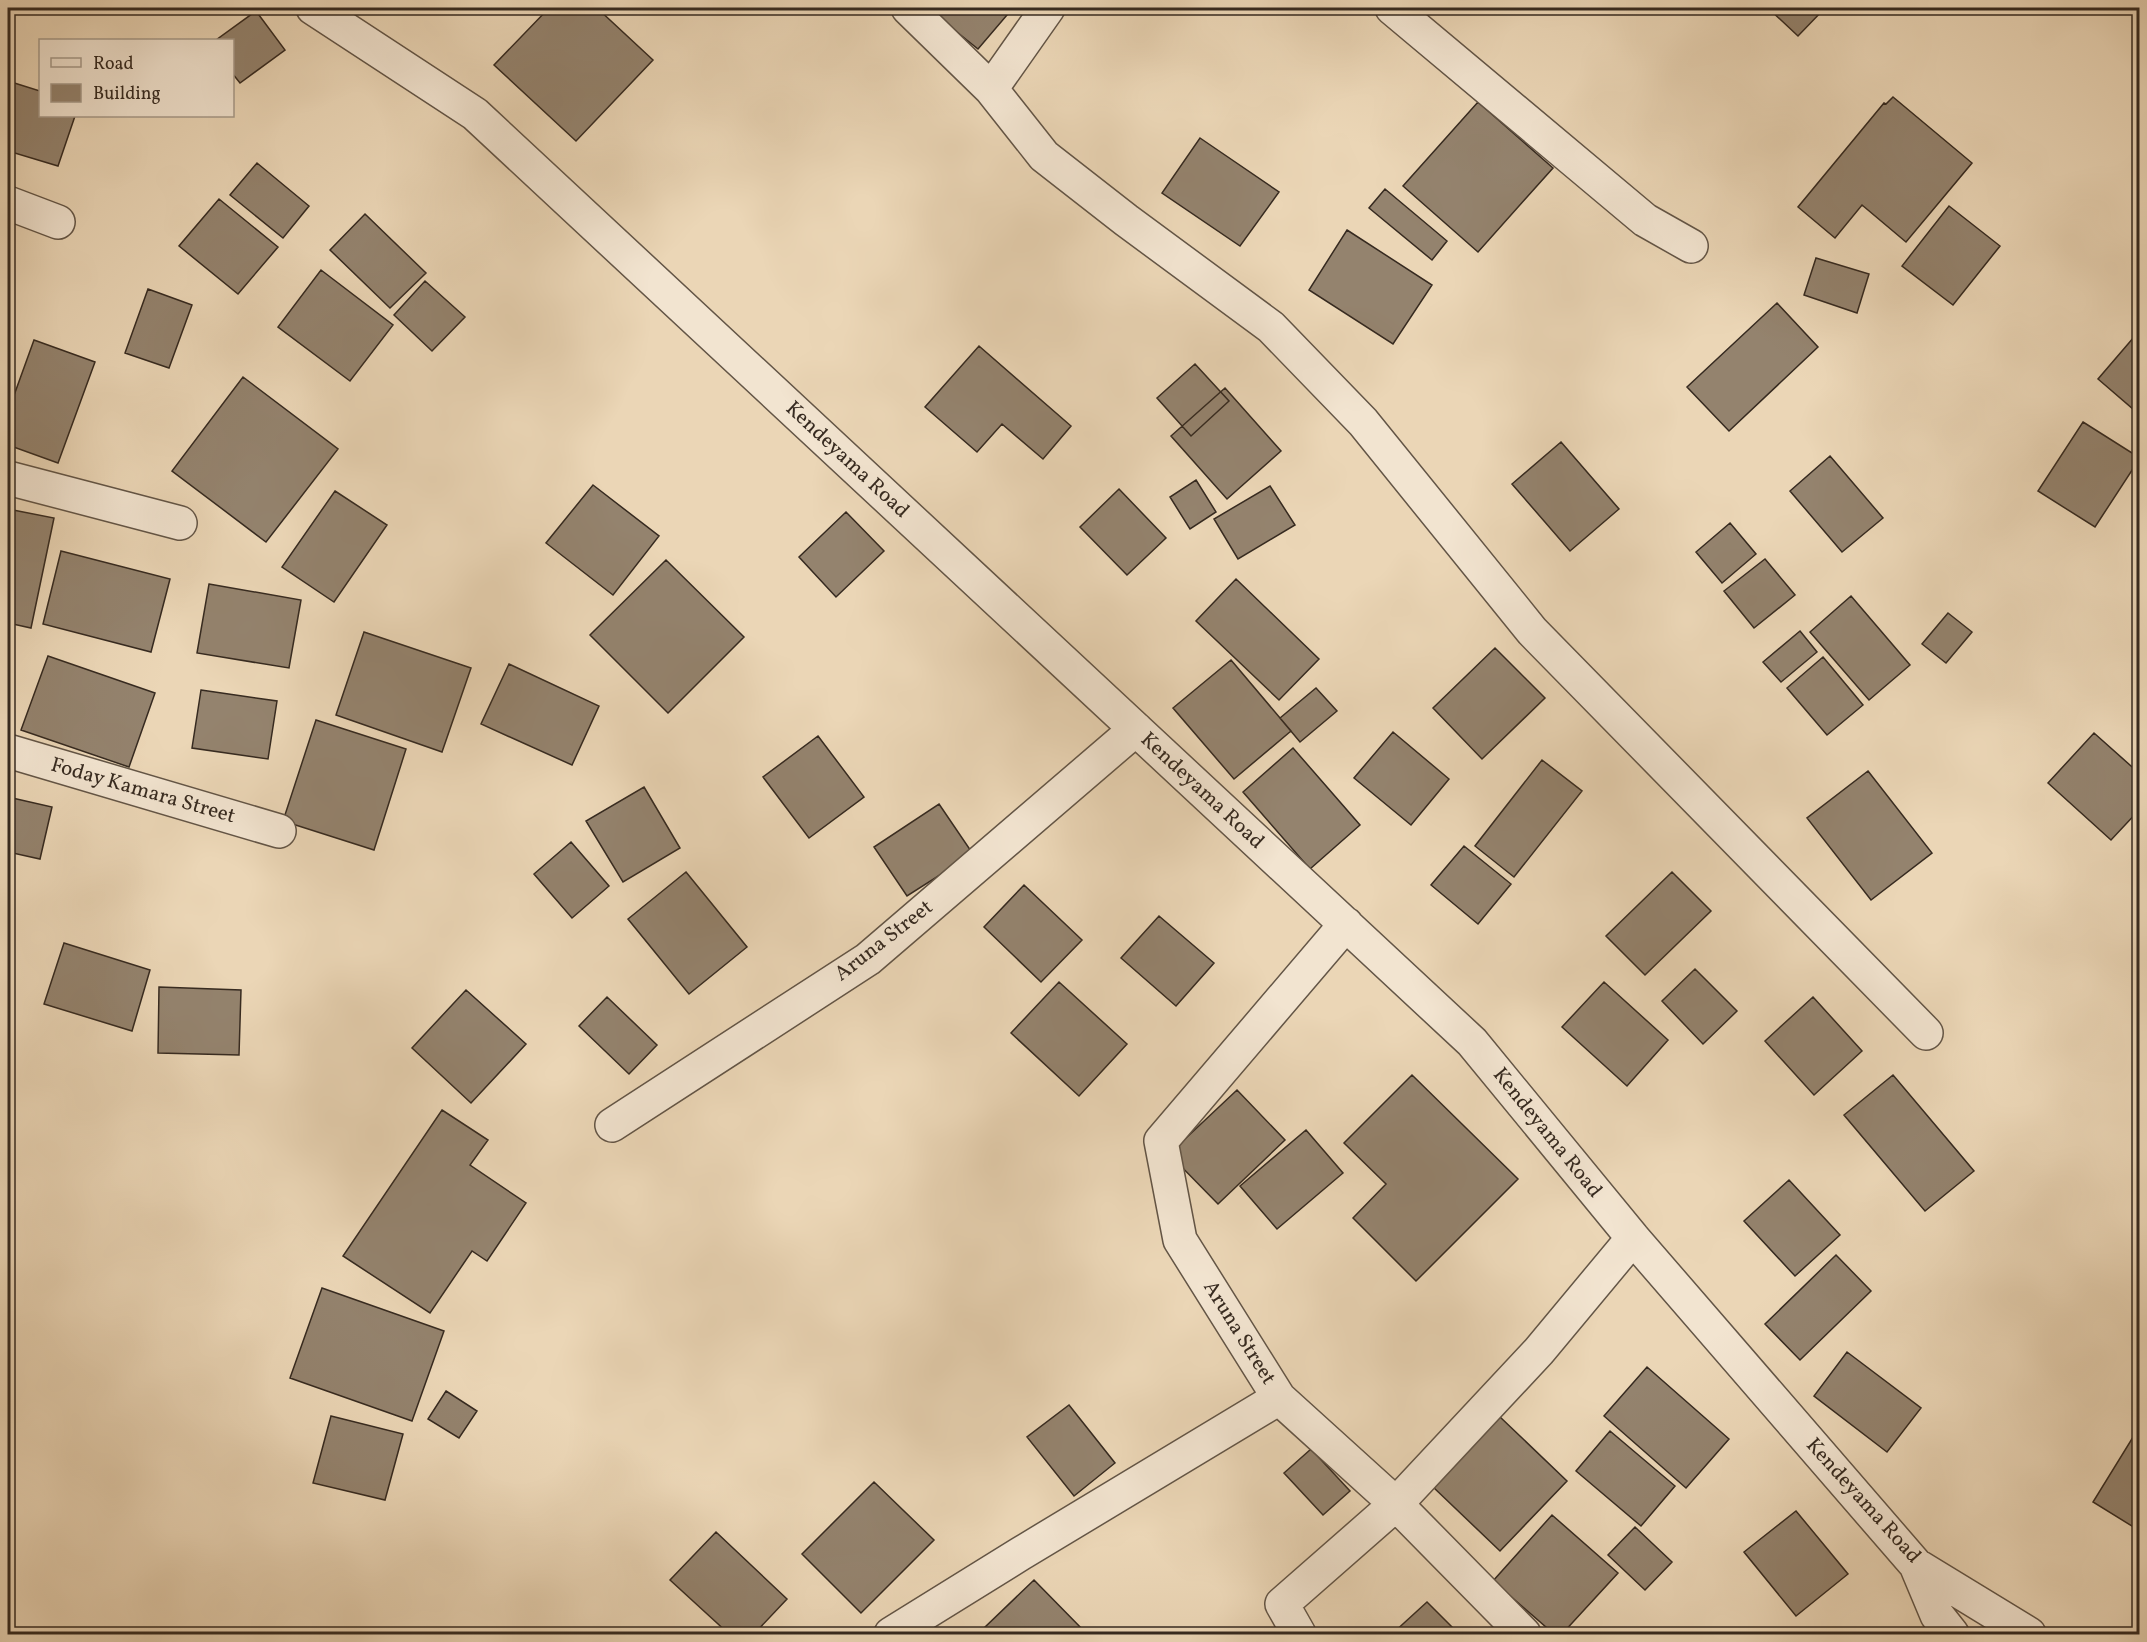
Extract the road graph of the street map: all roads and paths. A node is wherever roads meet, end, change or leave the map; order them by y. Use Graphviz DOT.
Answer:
graph roads {
  1 [pos="313,8"];
  2 [pos="908,8"];
  3 [pos="1048,8"];
  4 [pos="1392,8"];
  5 [pos="991,88"];
  6 [pos="8,204"];
  7 [pos="58,222"];
  8 [pos="1691,246"];
  9 [pos="8,478"];
  10 [pos="180,523"];
  11 [pos="1136,729"];
  12 [pos="8,751"];
  13 [pos="279,831"];
  14 [pos="1346,924"];
  15 [pos="1926,1033"];
  16 [pos="612,1125"];
  17 [pos="1633,1238"];
  18 [pos="1279,1398"];
  19 [pos="1396,1504"];
  20 [pos="1916,1564"];
  21 [pos="891,1635"];
  22 [pos="1299,1635"];
  23 [pos="1524,1635"];
  24 [pos="1952,1635"];
  25 [pos="2029,1635"];
  1 -- 11 [label="street, Kendeyama Road"];
  2 -- 5 [label="street"];
  3 -- 5 [label="street"];
  4 -- 8 [label="street"];
  5 -- 15 [label="street"];
  6 -- 7 [label="street"];
  9 -- 10 [label="street"];
  11 -- 14 [label="street, Kendeyama Road"];
  11 -- 16 [label="street, Aruna Street"];
  12 -- 13 [label="street, Foday Kamara Street"];
  14 -- 17 [label="street, Kendeyama Road"];
  14 -- 18 [label="street, Aruna Street"];
  17 -- 19 [label="street"];
  17 -- 20 [label="street, Kendeyama Road"];
  18 -- 19 [label="street"];
  18 -- 21 [label="street, Aruna Street"];
  19 -- 22 [label="street"];
  19 -- 23 [label="street"];
  20 -- 24 [label="street"];
  20 -- 25 [label="street, Kendeyama Road"];
}
